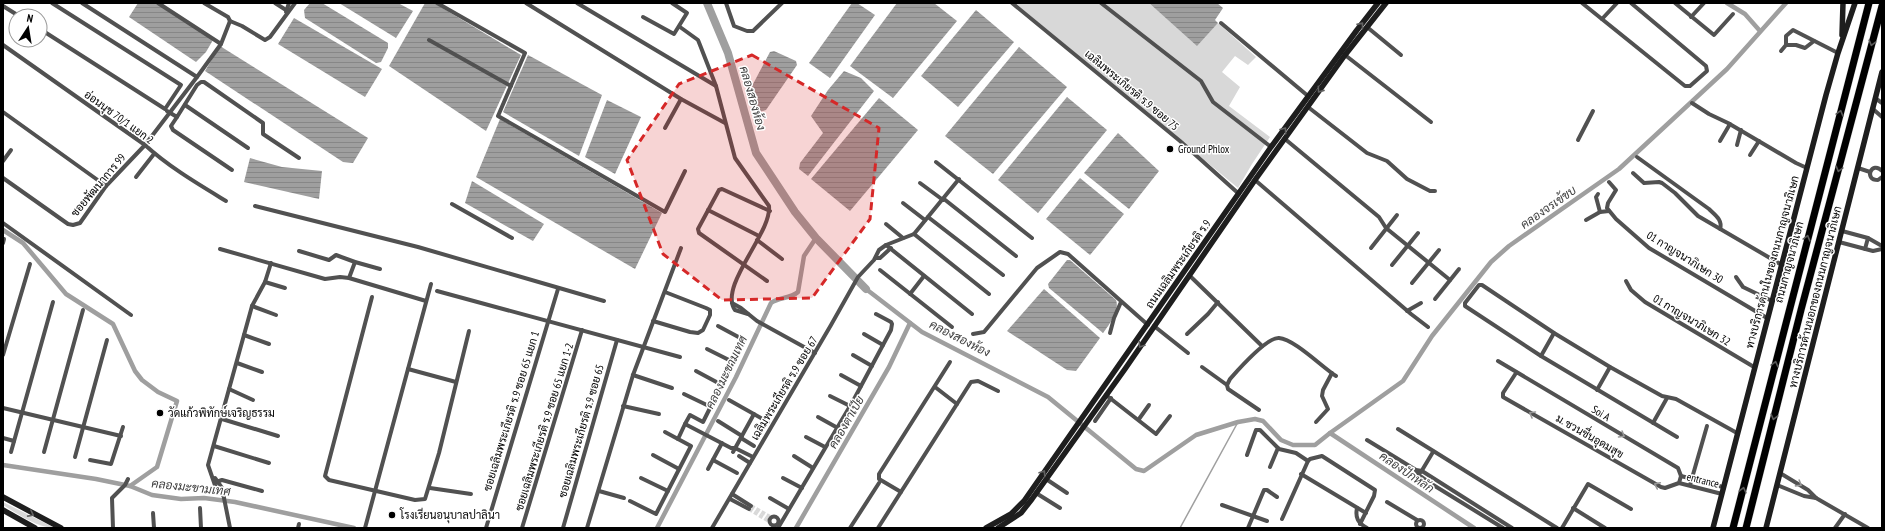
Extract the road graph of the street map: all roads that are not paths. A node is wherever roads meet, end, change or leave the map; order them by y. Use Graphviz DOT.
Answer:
graph roads {
  1 [pos="8,3"];
  2 [pos="52,3"];
  3 [pos="82,3"];
  4 [pos="158,3"];
  5 [pos="204,3"];
  6 [pos="274,3"];
  7 [pos="289,3"];
  8 [pos="295,3"];
  9 [pos="437,3"];
  10 [pos="526,3"];
  11 [pos="577,3"];
  12 [pos="672,3"];
  13 [pos="726,3"];
  14 [pos="782,3"];
  15 [pos="1012,3"];
  16 [pos="1101,3"];
  17 [pos="1378,3"];
  18 [pos="1386,3"];
  19 [pos="1582,3"];
  20 [pos="1617,3"];
  21 [pos="1631,3"];
  22 [pos="1675,3"];
  23 [pos="1704,3"];
  24 [pos="1843,3"];
  25 [pos="1855,3"];
  26 [pos="1869,3"];
  27 [pos="1882,6"];
  28 [pos="4,7"];
  29 [pos="286,12"];
  30 [pos="1733,14"];
  31 [pos="643,17"];
  32 [pos="1691,17"];
  33 [pos="1602,19"];
  34 [pos="230,21"];
  35 [pos="1221,23"];
  36 [pos="680,26"];
  37 [pos="1367,27"];
  38 [pos="48,35"];
  39 [pos="1842,39"];
  40 [pos="429,40"];
  41 [pos="1814,41"];
  42 [pos="221,44"];
  43 [pos="3,45"];
  44 [pos="1786,45"];
  45 [pos="1781,51"];
  46 [pos="1838,53"];
  47 [pos="1345,55"];
  48 [pos="1401,55"];
  49 [pos="1882,72"];
  50 [pos="197,77"];
  51 [pos="511,86"];
  52 [pos="716,86"];
  53 [pos="1308,96"];
  54 [pos="1875,98"];
  55 [pos="681,99"];
  56 [pos="1692,103"];
  57 [pos="1882,103"];
  58 [pos="185,105"];
  59 [pos="1308,107"];
  60 [pos="165,109"];
  61 [pos="1873,109"];
  62 [pos="1594,111"];
  63 [pos="3,112"];
  64 [pos="170,112"];
  65 [pos="177,117"];
  66 [pos="1882,117"];
  67 [pos="1431,122"];
  68 [pos="725,123"];
  69 [pos="1730,124"];
  70 [pos="665,128"];
  71 [pos="1741,130"];
  72 [pos="1285,139"];
  73 [pos="1578,140"];
  74 [pos="1720,141"];
  75 [pos="1759,141"];
  76 [pos="145,145"];
  77 [pos="1737,145"];
  78 [pos="248,148"];
  79 [pos="1271,148"];
  80 [pos="11,150"];
  81 [pos="154,154"];
  82 [pos="1750,155"];
  83 [pos="1637,157"];
  84 [pos="299,158"];
  85 [pos="3,161"];
  86 [pos="936,162"];
  87 [pos="1807,168"];
  88 [pos="1858,168"];
  89 [pos="232,170"];
  90 [pos="1882,170"];
  91 [pos="685,171"];
  92 [pos="1870,172"];
  93 [pos="1633,173"];
  94 [pos="136,177"];
  95 [pos="1882,177"];
  96 [pos="3,178"];
  97 [pos="959,179"];
  98 [pos="1255,180"];
  99 [pos="1609,182"];
  100 [pos="920,183"];
  101 [pos="106,186"];
  102 [pos="1435,192"];
  103 [pos="1239,194"];
  104 [pos="1598,194"];
  105 [pos="943,200"];
  106 [pos="226,201"];
  107 [pos="903,203"];
  108 [pos="452,204"];
  109 [pos="255,206"];
  110 [pos="708,210"];
  111 [pos="770,211"];
  112 [pos="1609,211"];
  113 [pos="1600,212"];
  114 [pos="1397,215"];
  115 [pos="927,219"];
  116 [pos="1586,220"];
  117 [pos="3,223"];
  118 [pos="886,224"];
  119 [pos="1386,228"];
  120 [pos="1720,229"];
  121 [pos="1842,231"];
  122 [pos="1418,233"];
  123 [pos="914,234"];
  124 [pos="512,238"];
  125 [pos="758,238"];
  126 [pos="903,238"];
  127 [pos="1032,238"];
  128 [pos="1868,238"];
  129 [pos="1839,242"];
  130 [pos="892,244"];
  131 [pos="886,245"];
  132 [pos="1407,246"];
  133 [pos="1882,247"];
  134 [pos="681,248"];
  135 [pos="1370,248"];
  136 [pos="220,249"];
  137 [pos="890,249"];
  138 [pos="1866,249"];
  139 [pos="1439,250"];
  140 [pos="299,252"];
  141 [pos="1016,256"];
  142 [pos="782,259"];
  143 [pos="875,259"];
  144 [pos="354,262"];
  145 [pos="271,263"];
  146 [pos="30,264"];
  147 [pos="744,264"];
  148 [pos="1429,264"];
  149 [pos="1392,265"];
  150 [pos="1782,265"];
  151 [pos="380,269"];
  152 [pos="1459,269"];
  153 [pos="880,270"];
  154 [pos="1003,275"];
  155 [pos="1189,275"];
  156 [pos="924,276"];
  157 [pos="1736,277"];
  158 [pos="349,278"];
  159 [pos="1450,280"];
  160 [pos="767,281"];
  161 [pos="265,282"];
  162 [pos="1626,282"];
  163 [pos="1412,283"];
  164 [pos="431,284"];
  165 [pos="285,288"];
  166 [pos="558,288"];
  167 [pos="437,291"];
  168 [pos="665,292"];
  169 [pos="910,294"];
  170 [pos="989,294"];
  171 [pos="372,297"];
  172 [pos="1435,300"];
  173 [pos="426,301"];
  174 [pos="604,301"];
  175 [pos="1772,301"];
  176 [pos="53,302"];
  177 [pos="1121,302"];
  178 [pos="1218,302"];
  179 [pos="1421,303"];
  180 [pos="252,306"];
  181 [pos="83,310"];
  182 [pos="1407,311"];
  183 [pos="876,314"];
  184 [pos="972,314"];
  185 [pos="131,315"];
  186 [pos="276,315"];
  187 [pos="1767,318"];
  188 [pos="547,321"];
  189 [pos="653,321"];
  190 [pos="1148,325"];
  191 [pos="718,326"];
  192 [pos="1154,326"];
  193 [pos="952,327"];
  194 [pos="1428,327"];
  195 [pos="469,330"];
  196 [pos="582,330"];
  197 [pos="1110,333"];
  198 [pos="1554,333"];
  199 [pos="864,334"];
  200 [pos="973,334"];
  201 [pos="1187,334"];
  202 [pos="244,335"];
  203 [pos="107,340"];
  204 [pos="617,340"];
  205 [pos="269,344"];
  206 [pos="883,345"];
  207 [pos="1262,346"];
  208 [pos="643,347"];
  209 [pos="707,349"];
  210 [pos="815,353"];
  211 [pos="1188,354"];
  212 [pos="3,355"];
  213 [pos="853,355"];
  214 [pos="1541,356"];
  215 [pos="680,357"];
  216 [pos="1498,361"];
  217 [pos="733,362"];
  218 [pos="950,362"];
  219 [pos="237,363"];
  220 [pos="872,366"];
  221 [pos="1202,367"];
  222 [pos="1610,367"];
  223 [pos="1754,367"];
  224 [pos="408,369"];
  225 [pos="262,372"];
  226 [pos="696,372"];
  227 [pos="1516,373"];
  228 [pos="633,375"];
  229 [pos="841,375"];
  230 [pos="456,382"];
  231 [pos="722,385"];
  232 [pos="861,386"];
  233 [pos="935,387"];
  234 [pos="1227,387"];
  235 [pos="672,388"];
  236 [pos="230,389"];
  237 [pos="1597,390"];
  238 [pos="998,391"];
  239 [pos="684,394"];
  240 [pos="830,396"];
  241 [pos="1109,396"];
  242 [pos="1667,398"];
  243 [pos="253,400"];
  244 [pos="729,400"];
  245 [pos="957,404"];
  246 [pos="1095,404"];
  247 [pos="1149,405"];
  248 [pos="623,406"];
  249 [pos="850,406"];
  250 [pos="710,407"];
  251 [pos="3,408"];
  252 [pos="1259,410"];
  253 [pos="21,412"];
  254 [pos="659,414"];
  255 [pos="754,414"];
  256 [pos="1170,416"];
  257 [pos="818,417"];
  258 [pos="222,419"];
  259 [pos="1139,419"];
  260 [pos="52,420"];
  261 [pos="1095,421"];
  262 [pos="718,422"];
  263 [pos="768,422"];
  264 [pos="1316,422"];
  265 [pos="1653,423"];
  266 [pos="685,424"];
  267 [pos="82,426"];
  268 [pos="1707,426"];
  269 [pos="123,427"];
  270 [pos="836,428"];
  271 [pos="1398,429"];
  272 [pos="665,432"];
  273 [pos="1737,433"];
  274 [pos="121,436"];
  275 [pos="278,436"];
  276 [pos="742,437"];
  277 [pos="806,437"];
  278 [pos="1677,437"];
  279 [pos="3,438"];
  280 [pos="678,439"];
  281 [pos="1366,440"];
  282 [pos="14,441"];
  283 [pos="722,443"];
  284 [pos="214,446"];
  285 [pos="754,446"];
  286 [pos="825,447"];
  287 [pos="1065,447"];
  288 [pos="1278,448"];
  289 [pos="733,449"];
  290 [pos="11,452"];
  291 [pos="44,452"];
  292 [pos="1433,452"];
  293 [pos="653,455"];
  294 [pos="1247,455"];
  295 [pos="739,456"];
  296 [pos="794,456"];
  297 [pos="75,457"];
  298 [pos="753,457"];
  299 [pos="90,460"];
  300 [pos="713,460"];
  301 [pos="1308,462"];
  302 [pos="269,463"];
  303 [pos="750,463"];
  304 [pos="1270,467"];
  305 [pos="813,468"];
  306 [pos="679,469"];
  307 [pos="708,469"];
  308 [pos="1421,473"];
  309 [pos="1780,473"];
  310 [pos="737,474"];
  311 [pos="1301,474"];
  312 [pos="1681,476"];
  313 [pos="642,478"];
  314 [pos="783,478"];
  315 [pos="1046,479"];
  316 [pos="1692,479"];
  317 [pos="128,480"];
  318 [pos="216,481"];
  319 [pos="879,483"];
  320 [pos="1679,483"];
  321 [pos="1777,485"];
  322 [pos="1690,486"];
  323 [pos="1723,487"];
  324 [pos="430,488"];
  325 [pos="802,488"];
  326 [pos="375,490"];
  327 [pos="599,490"];
  328 [pos="262,491"];
  329 [pos="668,491"];
  330 [pos="901,492"];
  331 [pos="1036,493"];
  332 [pos="1067,493"];
  333 [pos="471,494"];
  334 [pos="1722,494"];
  335 [pos="731,496"];
  336 [pos="3,497"];
  337 [pos="1277,497"];
  338 [pos="624,498"];
  339 [pos="770,498"];
  340 [pos="1816,498"];
  341 [pos="630,501"];
  342 [pos="1387,502"];
  343 [pos="1222,504"];
  344 [pos="1472,507"];
  345 [pos="200,508"];
  346 [pos="750,508"];
  347 [pos="1060,508"];
  348 [pos="1357,508"];
  349 [pos="1573,508"];
  350 [pos="789,509"];
  351 [pos="1631,509"];
  352 [pos="3,510"];
  353 [pos="153,513"];
  354 [pos="1366,513"];
  355 [pos="1845,514"];
  356 [pos="1253,516"];
  357 [pos="1282,519"];
  358 [pos="1417,520"];
  359 [pos="1267,521"];
  360 [pos="1360,524"];
  361 [pos="779,525"];
  362 [pos="366,527"];
  363 [pos="1415,527"];
  364 [pos="1425,527"];
  365 [pos="35,528"];
  366 [pos="61,528"];
  367 [pos="113,528"];
  368 [pos="154,528"];
  369 [pos="201,528"];
  370 [pos="230,528"];
  371 [pos="486,528"];
  372 [pos="522,528"];
  373 [pos="563,528"];
  374 [pos="587,528"];
  375 [pos="712,528"];
  376 [pos="850,528"];
  377 [pos="878,528"];
  378 [pos="990,528"];
  379 [pos="998,528"];
  380 [pos="1248,528"];
  381 [pos="1367,528"];
  382 [pos="1503,528"];
  383 [pos="1512,528"];
  384 [pos="1557,528"];
  385 [pos="1562,528"];
  386 [pos="1605,528"];
  387 [pos="1713,528"];
  388 [pos="1733,528"];
  389 [pos="1746,528"];
  390 [pos="1766,528"];
  391 [pos="1835,528"];
  392 [pos="1868,528"];
  1 -- 28 [label="street"];
  2 -- 60 [label="street"];
  3 -- 50 [label="street"];
  4 -- 42 [label="street"];
  5 -- 34 [label="street"];
  6 -- 29 [label="street"];
  7 -- 29 [label="street"];
  8 -- 29 [label="street"];
  9 -- 51 [label="street"];
  10 -- 55 [label="street"];
  11 -- 52 [label="street"];
  12 -- 36 [label="street"];
  13 -- 14 [label="street"];
  15 -- 103 [label="street, เฉลิมพระเกียรติ ร.9 ซอย 75"];
  16 -- 79 [label="street"];
  53 -- 17 [label="main road, ถนนเฉลิมพระเกียรติ ร.9, one-way"];
  18 -- 37 [label="main road, ถนนเฉลิมพระเกียรติ ร.9"];
  19 -- 33 [label="street"];
  20 -- 33 [label="street"];
  21 -- 33 [label="street"];
  22 -- 32 [label="street"];
  23 -- 32 [label="street"];
  24 -- 39 [label="main road"];
  25 -- 39 [label="main road, ทางบริการด้านในของถนนกาญจนาภิเษก"];
  388 -- 26 [label="highway, ถนนกาญจนาภิเษก, one-way"];
  27 -- 389 [label="highway, one-way"];
  29 -- 34 [label="street"];
  30 -- 32 [label="street"];
  31 -- 36 [label="street"];
  34 -- 42 [label="street, ซอยพัฒนาการ 99"];
  35 -- 53 [label="street"];
  36 -- 52 [label="street"];
  37 -- 47 [label="main road, ถนนเฉลิมพระเกียรติ ร.9"];
  37 -- 48 [label="street"];
  38 -- 60 [label="street"];
  39 -- 46 [label="main road, ทางบริการด้านในของถนนกาญจนาภิเษก"];
  40 -- 51 [label="street"];
  41 -- 44 [label="street"];
  41 -- 44 [label="street"];
  41 -- 46 [label="street"];
  42 -- 50 [label="street, ซอยพัฒนาการ 99"];
  43 -- 76 [label="street, อ่อนนุช 70/1 แยก 2"];
  44 -- 45 [label="street"];
  46 -- 87 [label="main road, ทางบริการด้านในของถนนกาญจนาภิเษก"];
  47 -- 59 [label="main road, ถนนเฉลิมพระเกียรติ ร.9, one-way"];
  47 -- 67 [label="street"];
  49 -- 54 [label="main road, ทางบริการด้านนอกของถนนกาญจนาภิเษก"];
  50 -- 64 [label="street, ซอยพัฒนาการ 99"];
  51 -- 91 [label="street"];
  52 -- 68 [label="street"];
  79 -- 53 [label="main road, ถนนเฉลิมพระเกียรติ ร.9, one-way"];
  54 -- 57 [label="street"];
  54 -- 61 [label="main road, ทางบริการด้านนอกของถนนกาญจนาภิเษก"];
  55 -- 68 [label="street"];
  55 -- 70 [label="street"];
  56 -- 69 [label="street"];
  58 -- 65 [label="street"];
  58 -- 78 [label="street"];
  58 -- 84 [label="street"];
  59 -- 72 [label="main road, ถนนเฉลิมพระเกียรติ ร.9"];
  59 -- 102 [label="street"];
  60 -- 64 [label="street"];
  61 -- 66 [label="street"];
  61 -- 88 [label="main road, ทางบริการด้านนอกของถนนกาญจนาภิเษก"];
  62 -- 73 [label="street"];
  63 -- 101 [label="street"];
  64 -- 65 [label="street"];
  64 -- 76 [label="street, ซอยพัฒนาการ 99"];
  65 -- 89 [label="street"];
  68 -- 111 [label="street"];
  69 -- 71 [label="street"];
  69 -- 74 [label="street"];
  71 -- 75 [label="street"];
  71 -- 77 [label="street"];
  72 -- 98 [label="main road, ถนนเฉลิมพระเกียรติ ร.9"];
  72 -- 119 [label="street"];
  75 -- 82 [label="street"];
  75 -- 87 [label="street"];
  76 -- 81 [label="street, อ่อนนุช 70/1 แยก 2"];
  76 -- 101 [label="street, ซอยพัฒนาการ 99"];
  79 -- 103 [label="main road, ถนนเฉลิมพระเกียรติ ร.9"];
  80 -- 85 [label="street"];
  81 -- 94 [label="street"];
  81 -- 106 [label="street, อ่อนนุช 70/1 แยก 2"];
  83 -- 120 [label="street"];
  86 -- 97 [label="street"];
  87 -- 150 [label="main road, ทางบริการด้านในของถนนกาญจนาภิเษก"];
  88 -- 92 [label="street"];
  88 -- 121 [label="main road, ทางบริการด้านนอกของถนนกาญจนาภิเษก"];
  90 -- 92 [label="street"];
  92 -- 95 [label="street"];
  93 -- 120 [label="street"];
  96 -- 101 [label="street, ซอยพัฒนาการ 99"];
  97 -- 105 [label="street"];
  97 -- 127 [label="street"];
  98 -- 155 [label="main road, ถนนเฉลิมพระเกียรติ ร.9"];
  98 -- 182 [label="street"];
  99 -- 112 [label="street"];
  100 -- 105 [label="street"];
  103 -- 190 [label="main road, ถนนเฉลิมพระเกียรติ ร.9"];
  104 -- 113 [label="street"];
  105 -- 115 [label="street"];
  105 -- 141 [label="street"];
  107 -- 115 [label="street"];
  108 -- 124 [label="street"];
  109 -- 166 [label="street"];
  110 -- 111 [label="street"];
  110 -- 125 [label="street"];
  110 -- 147 [label="street"];
  111 -- 125 [label="street"];
  112 -- 113 [label="street"];
  112 -- 187 [label="street, 01 กาญจนาภิเษก 30"];
  113 -- 116 [label="street"];
  114 -- 119 [label="street"];
  115 -- 123 [label="street"];
  115 -- 154 [label="street"];
  117 -- 185 [label="street"];
  118 -- 126 [label="street"];
  119 -- 132 [label="street"];
  119 -- 135 [label="street"];
  120 -- 150 [label="street"];
  121 -- 128 [label="street"];
  121 -- 129 [label="main road, ทางบริการด้านนอกของถนนกาญจนาภิเษก"];
  122 -- 132 [label="street"];
  123 -- 126 [label="street"];
  123 -- 170 [label="street"];
  125 -- 142 [label="street"];
  125 -- 147 [label="street"];
  126 -- 130 [label="street"];
  128 -- 133 [label="street"];
  128 -- 138 [label="street"];
  129 -- 138 [label="street"];
  129 -- 309 [label="main road, ทางบริการด้านนอกของถนนกาญจนาภิเษก"];
  130 -- 131 [label="street"];
  130 -- 137 [label="street"];
  131 -- 137 [label="street"];
  131 -- 143 [label="street"];
  132 -- 148 [label="street"];
  132 -- 149 [label="street"];
  133 -- 138 [label="street"];
  134 -- 168 [label="street"];
  136 -- 145 [label="street"];
  137 -- 143 [label="street"];
  137 -- 156 [label="street"];
  139 -- 148 [label="street"];
  140 -- 144 [label="street"];
  143 -- 210 [label="street, เฉลิมพระเกียรติ ร.9 ซอย 67"];
  144 -- 151 [label="street"];
  144 -- 158 [label="street"];
  145 -- 158 [label="street"];
  145 -- 161 [label="street"];
  146 -- 212 [label="street"];
  147 -- 160 [label="street"];
  147 -- 210 [label="street"];
  148 -- 159 [label="street"];
  148 -- 163 [label="street"];
  150 -- 175 [label="main road, ทางบริการด้านในของถนนกาญจนาภิเษก"];
  152 -- 159 [label="street"];
  153 -- 169 [label="street"];
  155 -- 178 [label="street"];
  155 -- 192 [label="main road, ถนนเฉลิมพระเกียรติ ร.9"];
  156 -- 169 [label="street"];
  156 -- 184 [label="street"];
  157 -- 175 [label="street"];
  158 -- 173 [label="street"];
  159 -- 172 [label="street"];
  161 -- 165 [label="street"];
  161 -- 180 [label="street"];
  162 -- 223 [label="street, 01 กาญจนาภิเษก 32"];
  164 -- 173 [label="street"];
  166 -- 174 [label="street"];
  166 -- 188 [label="street, ซอยเฉลิมพระเกียรติ ร.9 ซอย 65 แยก 1"];
  167 -- 188 [label="street"];
  168 -- 189 [label="street"];
  168 -- 189 [label="street"];
  169 -- 193 [label="street"];
  171 -- 326 [label="street"];
  173 -- 224 [label="street"];
  175 -- 187 [label="main road, ทางบริการด้านในของถนนกาญจนาภิเษก"];
  176 -- 253 [label="street"];
  177 -- 190 [label="street"];
  177 -- 197 [label="street"];
  177 -- 200 [label="street"];
  178 -- 201 [label="street"];
  178 -- 207 [label="street"];
  179 -- 182 [label="street"];
  180 -- 186 [label="street"];
  180 -- 202 [label="street"];
  181 -- 260 [label="street"];
  182 -- 194 [label="street"];
  183 -- 206 [label="street"];
  187 -- 223 [label="main road, ทางบริการด้านในของถนนกาญจนาภิเษก"];
  188 -- 196 [label="street"];
  188 -- 371 [label="street, ซอยเฉลิมพระเกียรติ ร.9 ซอย 65 แยก 1"];
  189 -- 208 [label="street"];
  190 -- 246 [label="main road, ถนนเฉลิมพระเกียรติ ร.9"];
  191 -- 217 [label="street"];
  192 -- 211 [label="street"];
  192 -- 241 [label="main road, ถนนเฉลิมพระเกียรติ ร.9, one-way"];
  195 -- 230 [label="street"];
  196 -- 204 [label="street"];
  196 -- 372 [label="street, ซอยเฉลิมพระเกียรติ ร.9 ซอย 65 แยก 1-2"];
  198 -- 214 [label="street"];
  198 -- 214 [label="street"];
  198 -- 222 [label="street"];
  199 -- 206 [label="street"];
  202 -- 205 [label="street"];
  202 -- 219 [label="street"];
  203 -- 267 [label="street"];
  204 -- 208 [label="street"];
  204 -- 373 [label="street, ซอยเฉลิมพระเกียรติ ร.9 ซอย 65"];
  206 -- 220 [label="street"];
  207 -- 234 [label="street"];
  207 -- 264 [label="street"];
  208 -- 215 [label="street"];
  208 -- 228 [label="street"];
  209 -- 217 [label="street"];
  210 -- 298 [label="street, เฉลิมพระเกียรติ ร.9 ซอย 67"];
  213 -- 220 [label="street"];
  214 -- 237 [label="street"];
  216 -- 227 [label="street, Soi A"];
  217 -- 231 [label="street"];
  218 -- 233 [label="street"];
  219 -- 225 [label="street"];
  219 -- 236 [label="street"];
  220 -- 232 [label="street"];
  221 -- 234 [label="street"];
  222 -- 237 [label="street"];
  222 -- 242 [label="street"];
  223 -- 273 [label="main road, ทางบริการด้านในของถนนกาญจนาภิเษก"];
  224 -- 230 [label="street"];
  224 -- 326 [label="street"];
  226 -- 231 [label="street"];
  227 -- 312 [label="street, Soi A, one-way"];
  320 -- 227 [label="street, ม. ชวนชื่นอุดมสุข, one-way"];
  228 -- 235 [label="street"];
  228 -- 248 [label="street"];
  229 -- 232 [label="street"];
  230 -- 324 [label="street"];
  231 -- 250 [label="street"];
  232 -- 249 [label="street"];
  233 -- 245 [label="street"];
  233 -- 330 [label="street"];
  234 -- 252 [label="street"];
  236 -- 243 [label="street"];
  236 -- 258 [label="street"];
  237 -- 265 [label="street"];
  238 -- 245 [label="street"];
  239 -- 250 [label="street"];
  240 -- 249 [label="street"];
  241 -- 246 [label="main road, ถนนเฉลิมพระเกียรติ ร.9"];
  241 -- 259 [label="street"];
  241 -- 261 [label="street"];
  242 -- 265 [label="street"];
  242 -- 273 [label="street"];
  244 -- 255 [label="street"];
  245 -- 330 [label="street"];
  246 -- 287 [label="main road, ถนนเฉลิมพระเกียรติ ร.9"];
  247 -- 259 [label="street"];
  248 -- 254 [label="street"];
  248 -- 327 [label="street"];
  249 -- 270 [label="street"];
  250 -- 266 [label="street"];
  251 -- 253 [label="street"];
  253 -- 260 [label="street"];
  253 -- 282 [label="street"];
  255 -- 263 [label="street"];
  255 -- 276 [label="street"];
  256 -- 259 [label="street"];
  257 -- 270 [label="street"];
  258 -- 275 [label="street"];
  258 -- 284 [label="street"];
  260 -- 267 [label="street"];
  260 -- 291 [label="street"];
  262 -- 276 [label="street"];
  265 -- 278 [label="street"];
  266 -- 280 [label="street"];
  266 -- 283 [label="street"];
  267 -- 274 [label="street"];
  267 -- 297 [label="street"];
  268 -- 316 [label="street"];
  269 -- 274 [label="street"];
  270 -- 286 [label="street"];
  271 -- 292 [label="street"];
  272 -- 280 [label="street"];
  273 -- 323 [label="main road, ทางบริการด้านในของถนนกาญจนาภิเษก"];
  274 -- 299 [label="street"];
  276 -- 285 [label="street"];
  276 -- 289 [label="street"];
  277 -- 286 [label="street"];
  279 -- 282 [label="street"];
  280 -- 306 [label="street"];
  281 -- 308 [label="street"];
  282 -- 290 [label="street"];
  283 -- 289 [label="street"];
  283 -- 300 [label="street"];
  284 -- 302 [label="street"];
  284 -- 318 [label="street"];
  286 -- 305 [label="street"];
  287 -- 315 [label="main road, ถนนเฉลิมพระเกียรติ ร.9"];
  378 -- 287 [label="main road, ถนนเฉลิมพระเกียรติ ร.9, one-way"];
  288 -- 294 [label="street"];
  288 -- 301 [label="street"];
  288 -- 304 [label="street"];
  289 -- 298 [label="street"];
  292 -- 308 [label="street"];
  292 -- 384 [label="street"];
  293 -- 306 [label="street"];
  295 -- 303 [label="street"];
  296 -- 305 [label="street"];
  298 -- 303 [label="street, เฉลิมพระเกียรติ ร.9 ซอย 67"];
  300 -- 307 [label="street"];
  300 -- 310 [label="street"];
  301 -- 311 [label="street"];
  301 -- 354 [label="street"];
  303 -- 335 [label="street, เฉลิมพระเกียรติ ร.9 ซอย 67"];
  305 -- 325 [label="street"];
  306 -- 329 [label="street"];
  308 -- 344 [label="street"];
  309 -- 321 [label="main road, ทางบริการด้านนอกของถนนกาญจนาภิเษก"];
  309 -- 340 [label="street, one-way"];
  311 -- 348 [label="street"];
  311 -- 357 [label="street"];
  312 -- 316 [label="street"];
  312 -- 320 [label="street"];
  313 -- 329 [label="street"];
  314 -- 325 [label="street"];
  315 -- 331 [label="main road, ถนนเฉลิมพระเกียรติ ร.9"];
  315 -- 332 [label="street"];
  316 -- 322 [label="street"];
  316 -- 323 [label="street"];
  317 -- 367 [label="street"];
  318 -- 328 [label="street"];
  318 -- 370 [label="street"];
  319 -- 376 [label="street"];
  320 -- 322 [label="street, entrance"];
  321 -- 340 [label="street"];
  321 -- 390 [label="main road, ทางบริการด้านนอกของถนนกาญจนาภิเษก"];
  322 -- 334 [label="street, entrance"];
  323 -- 334 [label="main road, ทางบริการด้านในของถนนกาญจนาภิเษก"];
  324 -- 326 [label="street"];
  324 -- 333 [label="street"];
  325 -- 350 [label="street"];
  326 -- 362 [label="street"];
  327 -- 338 [label="street"];
  327 -- 374 [label="street"];
  329 -- 341 [label="street"];
  330 -- 377 [label="street"];
  331 -- 347 [label="street"];
  331 -- 379 [label="main road, ถนนเฉลิมพระเกียรติ ร.9"];
  334 -- 387 [label="main road, ทางบริการด้านในของถนนกาญจนาภิเษก"];
  335 -- 346 [label="street"];
  335 -- 375 [label="street, เฉลิมพระเกียรติ ร.9 ซอย 67"];
  336 -- 366 [label="main road, one-way"];
  337 -- 356 [label="street"];
  339 -- 350 [label="street"];
  340 -- 355 [label="street"];
  342 -- 358 [label="street"];
  343 -- 356 [label="street"];
  344 -- 382 [label="street"];
  344 -- 383 [label="street"];
  345 -- 369 [label="street"];
  348 -- 354 [label="street"];
  348 -- 360 [label="street"];
  349 -- 351 [label="street"];
  349 -- 385 [label="street"];
  349 -- 386 [label="street"];
  350 -- 361 [label="street"];
  352 -- 365 [label="main road"];
  353 -- 368 [label="street"];
  354 -- 360 [label="street"];
  355 -- 391 [label="street"];
  355 -- 392 [label="street"];
  356 -- 359 [label="street"];
  356 -- 380 [label="street"];
  358 -- 363 [label="street"];
  358 -- 364 [label="street"];
  360 -- 381 [label="street"];
  363 -- 364 [label="street"];
}
